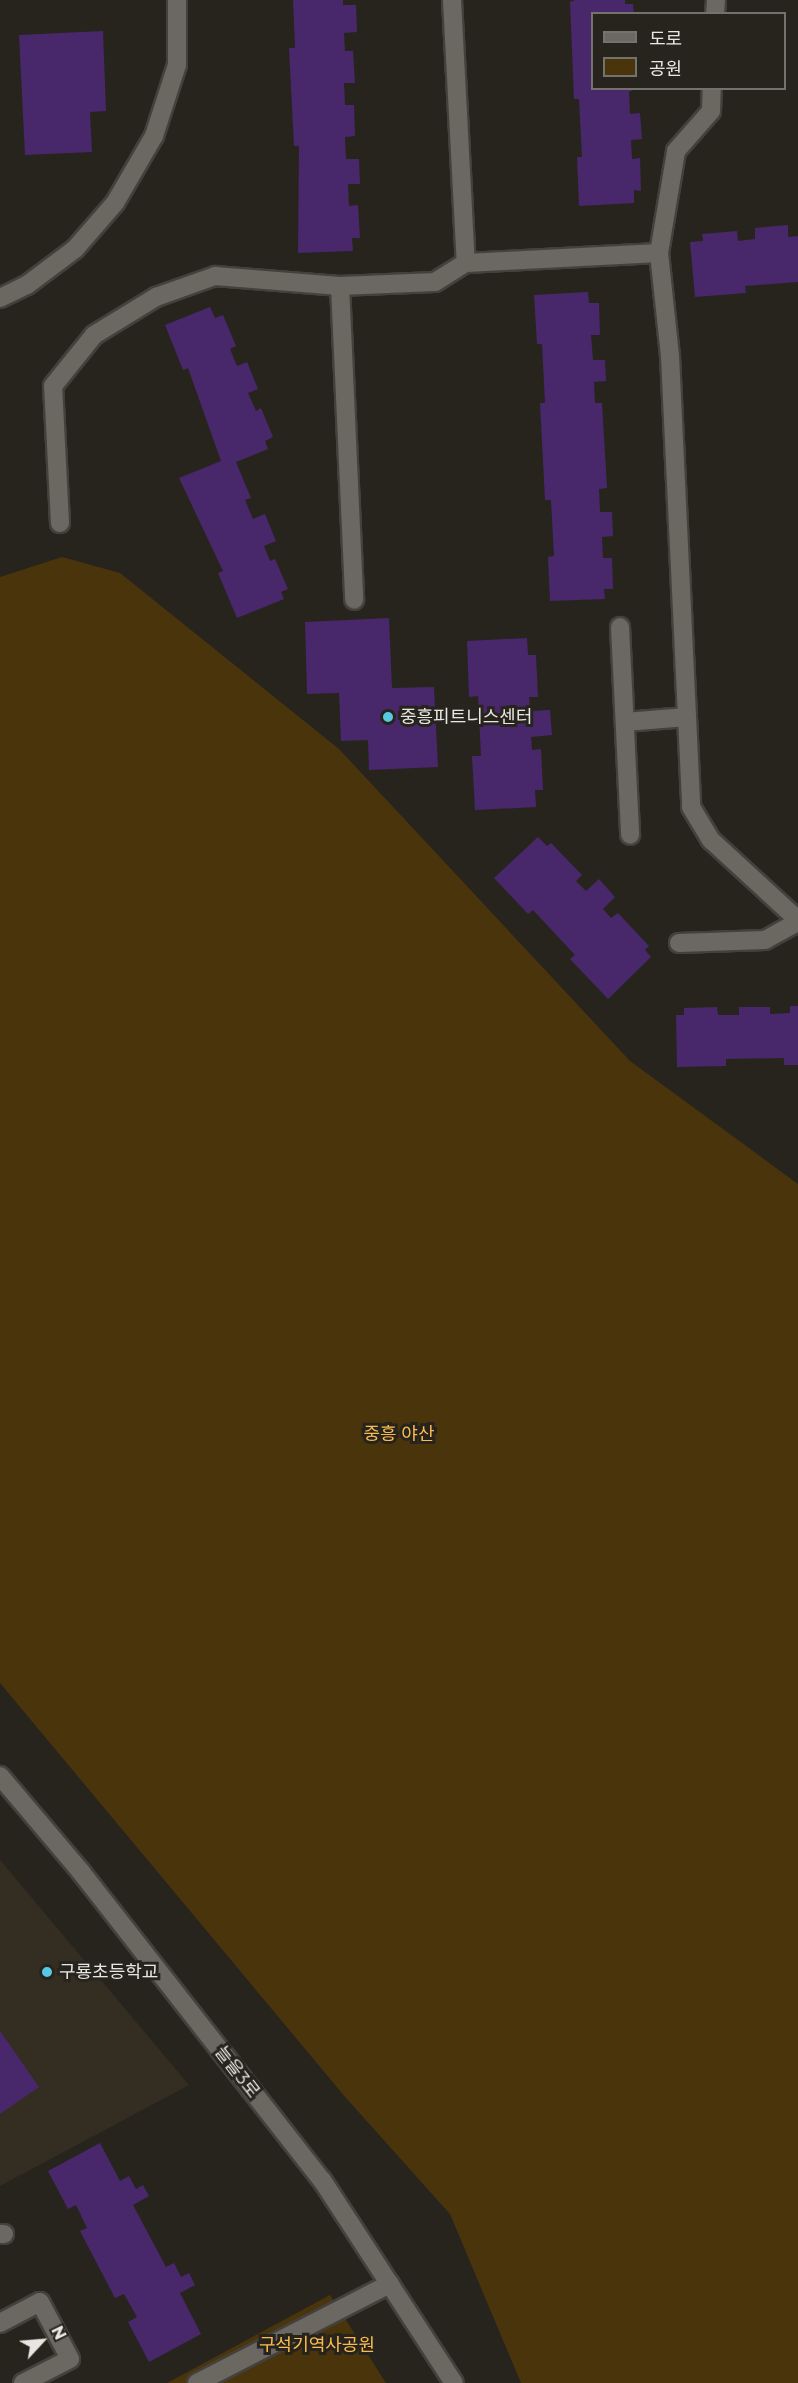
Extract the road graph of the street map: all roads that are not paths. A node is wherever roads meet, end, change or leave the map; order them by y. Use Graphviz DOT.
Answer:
graph roads {
  1 [pos="177,0"];
  2 [pos="452,0"];
  3 [pos="712,90"];
  4 [pos="659,253"];
  5 [pos="466,263"];
  6 [pos="340,286"];
  7 [pos="0,298"];
  8 [pos="60,523"];
  9 [pos="354,600"];
  10 [pos="620,627"];
  11 [pos="687,717"];
  12 [pos="625,722"];
  13 [pos="630,835"];
  14 [pos="798,921"];
  15 [pos="679,944"];
  16 [pos="0,1776"];
  17 [pos="390,2284"];
  18 [pos="0,2323"];
  19 [pos="23,2383"];
  20 [pos="197,2383"];
  21 [pos="454,2383"];
  1 -- 7 [label="street"];
  2 -- 5 [label="street"];
  3 -- 4 [label="street"];
  4 -- 5 [label="street"];
  4 -- 11 [label="street"];
  5 -- 6 [label="street"];
  6 -- 8 [label="street"];
  6 -- 9 [label="street"];
  10 -- 12 [label="street"];
  11 -- 12 [label="street"];
  11 -- 14 [label="street"];
  12 -- 13 [label="street"];
  14 -- 15 [label="street"];
  16 -- 17 [label="street, 늘을3로"];
  17 -- 20 [label="street"];
  17 -- 21 [label="street, 늘을3로"];
  18 -- 19 [label="street"];
}
